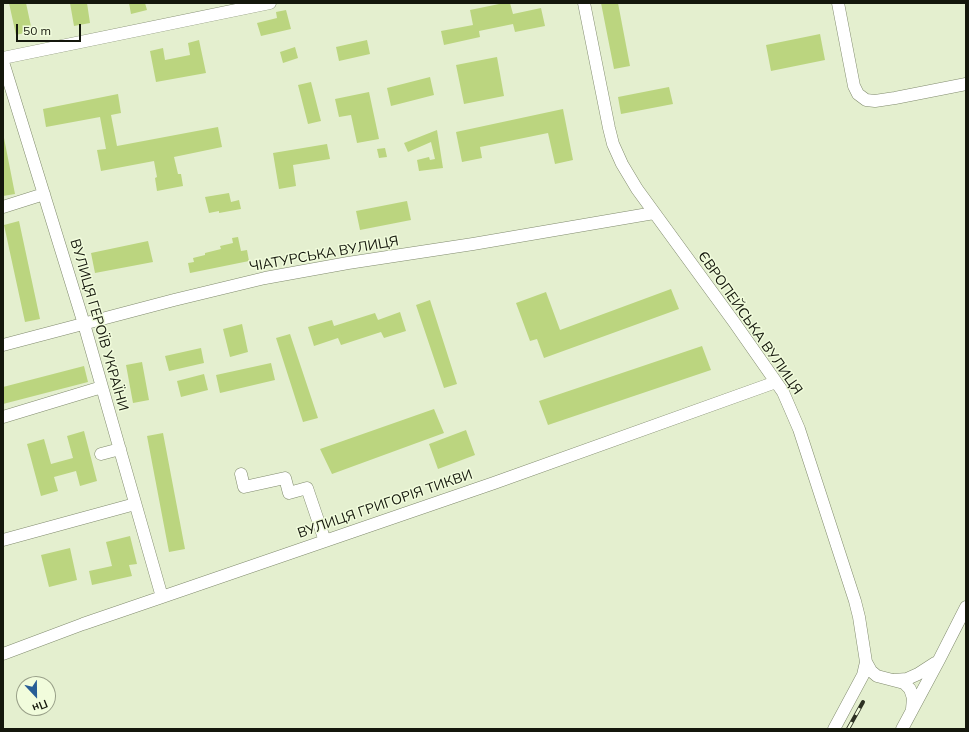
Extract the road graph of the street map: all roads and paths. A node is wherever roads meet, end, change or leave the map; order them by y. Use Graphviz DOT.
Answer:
graph roads {
  1 [pos="270,3"];
  2 [pos="584,3"];
  3 [pos="838,3"];
  4 [pos="3,58"];
  5 [pos="3,62"];
  6 [pos="966,84"];
  7 [pos="44,194"];
  8 [pos="3,207"];
  9 [pos="654,213"];
  10 [pos="84,324"];
  11 [pos="3,345"];
  12 [pos="776,382"];
  13 [pos="102,387"];
  14 [pos="3,417"];
  15 [pos="120,449"];
  16 [pos="101,454"];
  17 [pos="241,474"];
  18 [pos="135,504"];
  19 [pos="3,540"];
  20 [pos="325,541"];
  21 [pos="162,597"];
  22 [pos="966,607"];
  23 [pos="4,654"];
  24 [pos="939,660"];
  25 [pos="866,662"];
  26 [pos="893,680"];
  27 [pos="912,709"];
  28 [pos="834,729"];
  29 [pos="902,729"];
  1 -- 4 [label="street"];
  2 -- 9 [label="street, ЄВРОПЕЙСЬКА ВУЛИЦЯ"];
  3 -- 6 [label="street"];
  5 -- 7 [label="street, ВУЛИЦЯ ГЕРОЇВ УКРАЇНИ"];
  7 -- 8 [label="street"];
  7 -- 10 [label="street, ВУЛИЦЯ ГЕРОЇВ УКРАЇНИ"];
  9 -- 10 [label="street, ЧІАТУРСЬКА ВУЛИЦЯ"];
  9 -- 12 [label="street, ЄВРОПЕЙСЬКА ВУЛИЦЯ"];
  10 -- 11 [label="street, ЧІАТУРСЬКА ВУЛИЦЯ"];
  10 -- 13 [label="street, ВУЛИЦЯ ГЕРОЇВ УКРАЇНИ"];
  12 -- 20 [label="street, ВУЛИЦЯ ГРИГОРІЯ ТИКВИ"];
  12 -- 25 [label="street, ЄВРОПЕЙСЬКА ВУЛИЦЯ"];
  13 -- 14 [label="street"];
  13 -- 15 [label="street, ВУЛИЦЯ ГЕРОЇВ УКРАЇНИ"];
  15 -- 16 [label="street"];
  15 -- 18 [label="street, ВУЛИЦЯ ГЕРОЇВ УКРАЇНИ"];
  17 -- 20 [label="street"];
  18 -- 19 [label="street"];
  18 -- 21 [label="street, ВУЛИЦЯ ГЕРОЇВ УКРАЇНИ"];
  20 -- 21 [label="street, ВУЛИЦЯ ГРИГОРІЯ ТИКВИ"];
  21 -- 23 [label="street, ВУЛИЦЯ ГРИГОРІЯ ТИКВИ"];
  22 -- 24 [label="street"];
  24 -- 26 [label="street"];
  24 -- 27 [label="street"];
  25 -- 26 [label="street"];
  25 -- 28 [label="street"];
  26 -- 27 [label="street"];
  27 -- 29 [label="street"];
}
